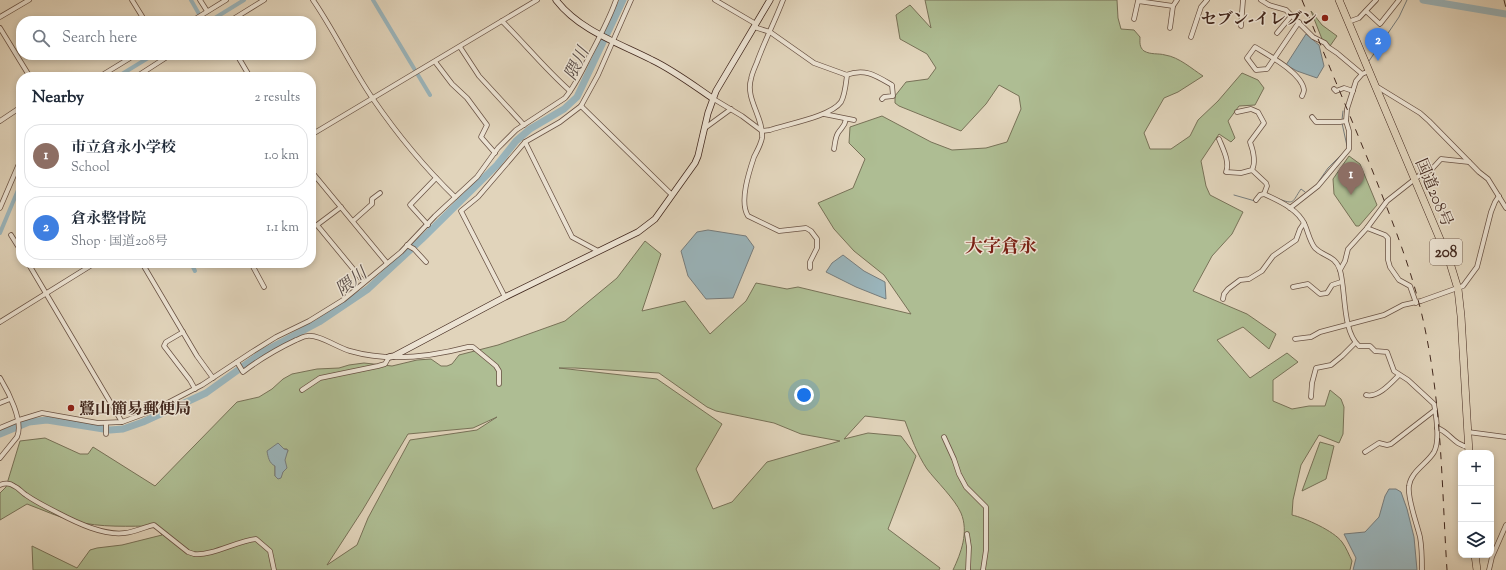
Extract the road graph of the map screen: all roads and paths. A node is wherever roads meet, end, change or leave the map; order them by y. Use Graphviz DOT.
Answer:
graph roads {
  1 [pos="29,0"];
  2 [pos="132,0"];
  3 [pos="200,0"];
  4 [pos="226,0"];
  5 [pos="264,0"];
  6 [pos="313,0"];
  7 [pos="537,0"];
  8 [pos="556,0"];
  9 [pos="616,0"];
  10 [pos="631,0"];
  11 [pos="715,0"];
  12 [pos="770,0"];
  13 [pos="783,0"];
  14 [pos="1177,0"];
  15 [pos="1207,0"];
  16 [pos="1243,0"];
  17 [pos="1261,0"];
  18 [pos="1338,0"];
  19 [pos="1376,0"];
  20 [pos="1399,0"];
  21 [pos="1172,6"];
  22 [pos="1366,11"];
  23 [pos="208,12"];
  24 [pos="1292,15"];
  25 [pos="142,16"];
  26 [pos="201,16"];
  27 [pos="238,16"];
  28 [pos="0,17"];
  29 [pos="1134,19"];
  30 [pos="502,21"];
  31 [pos="1299,22"];
  32 [pos="1348,22"];
  33 [pos="755,26"];
  34 [pos="1241,26"];
  35 [pos="0,28"];
  36 [pos="1170,28"];
  37 [pos="770,32"];
  38 [pos="1276,33"];
  39 [pos="601,35"];
  40 [pos="1191,37"];
  41 [pos="614,41"];
  42 [pos="460,47"];
  43 [pos="16,54"];
  44 [pos="1274,59"];
  45 [pos="20,60"];
  46 [pos="127,60"];
  47 [pos="162,60"];
  48 [pos="240,60"];
  49 [pos="436,62"];
  50 [pos="1365,68"];
  51 [pos="27,72"];
  52 [pos="106,72"];
  53 [pos="144,72"];
  54 [pos="247,72"];
  55 [pos="846,75"];
  56 [pos="1375,86"];
  57 [pos="1334,89"];
  58 [pos="570,91"];
  59 [pos="1353,91"];
  60 [pos="1302,96"];
  61 [pos="372,98"];
  62 [pos="712,98"];
  63 [pos="882,99"];
  64 [pos="580,106"];
  65 [pos="730,109"];
  66 [pos="16,110"];
  67 [pos="1237,112"];
  68 [pos="823,114"];
  69 [pos="1312,117"];
  70 [pos="846,119"];
  71 [pos="854,120"];
  72 [pos="0,121"];
  73 [pos="1346,121"];
  74 [pos="524,125"];
  75 [pos="705,128"];
  76 [pos="762,131"];
  77 [pos="316,132"];
  78 [pos="1219,139"];
  79 [pos="525,142"];
  80 [pos="834,149"];
  81 [pos="495,153"];
  82 [pos="1469,162"];
  83 [pos="1252,170"];
  84 [pos="16,171"];
  85 [pos="316,177"];
  86 [pos="436,178"];
  87 [pos="1415,179"];
  88 [pos="380,193"];
  89 [pos="1264,194"];
  90 [pos="672,195"];
  91 [pos="455,196"];
  92 [pos="1499,196"];
  93 [pos="1256,200"];
  94 [pos="341,207"];
  95 [pos="0,208"];
  96 [pos="1290,208"];
  97 [pos="1506,208"];
  98 [pos="353,221"];
  99 [pos="1304,223"];
  100 [pos="428,225"];
  101 [pos="1367,228"];
  102 [pos="12,235"];
  103 [pos="16,242"];
  104 [pos="407,245"];
  105 [pos="598,251"];
  106 [pos="426,262"];
  107 [pos="387,263"];
  108 [pos="31,268"];
  109 [pos="87,268"];
  110 [pos="145,268"];
  111 [pos="254,268"];
  112 [pos="810,268"];
  113 [pos="1340,270"];
  114 [pos="364,282"];
  115 [pos="1341,282"];
  116 [pos="264,287"];
  117 [pos="1293,287"];
  118 [pos="1458,289"];
  119 [pos="46,293"];
  120 [pos="504,298"];
  121 [pos="1223,299"];
  122 [pos="1416,303"];
  123 [pos="0,322"];
  124 [pos="1348,324"];
  125 [pos="183,332"];
  126 [pos="1295,339"];
  127 [pos="1355,343"];
  128 [pos="391,357"];
  129 [pos="237,363"];
  130 [pos="1398,375"];
  131 [pos="0,378"];
  132 [pos="213,378"];
  133 [pos="499,384"];
  134 [pos="195,389"];
  135 [pos="302,390"];
  136 [pos="1366,395"];
  137 [pos="1311,397"];
  138 [pos="10,399"];
  139 [pos="0,403"];
  140 [pos="1435,410"];
  141 [pos="19,420"];
  142 [pos="122,422"];
  143 [pos="106,424"];
  144 [pos="0,428"];
  145 [pos="1436,428"];
  146 [pos="1468,432"];
  147 [pos="106,434"];
  148 [pos="944,437"];
  149 [pos="1506,437"];
  150 [pos="1469,450"];
  151 [pos="1365,452"];
  152 [pos="0,458"];
  153 [pos="0,485"];
  154 [pos="1506,525"];
  155 [pos="967,534"];
  156 [pos="1476,558"];
  157 [pos="274,570"];
  158 [pos="968,570"];
  159 [pos="983,570"];
  160 [pos="1422,570"];
  161 [pos="1476,570"];
  162 [pos="1489,570"];
  1 -- 28 [label="street"];
  2 -- 25 [label="street"];
  3 -- 23 [label="street"];
  4 -- 23 [label="street"];
  5 -- 27 [label="street"];
  6 -- 61 [label="street"];
  7 -- 30 [label="street"];
  8 -- 39 [label="street"];
  9 -- 39 [label="street"];
  10 -- 41 [label="street"];
  11 -- 33 [label="street"];
  12 -- 33 [label="street"];
  13 -- 37 [label="street"];
  14 -- 21 [label="street"];
  15 -- 40 [label="street"];
  16 -- 34 [label="street"];
  17 -- 24 [label="street"];
  18 -- 32 [label="highway, 国道208号 / 208"];
  19 -- 22 [label="street"];
  20 -- 22 [label="street"];
  21 -- 29 [label="street"];
  21 -- 36 [label="street"];
  22 -- 32 [label="street"];
  23 -- 26 [label="street"];
  24 -- 31 [label="street"];
  24 -- 38 [label="street"];
  30 -- 42 [label="street"];
  30 -- 58 [label="street"];
  31 -- 44 [label="street"];
  31 -- 50 [label="street"];
  32 -- 50 [label="highway, 国道208号 / 208"];
  33 -- 37 [label="street"];
  33 -- 62 [label="street"];
  35 -- 43 [label="street"];
  37 -- 55 [label="street"];
  37 -- 76 [label="street"];
  39 -- 41 [label="street"];
  39 -- 58 [label="street"];
  41 -- 62 [label="street"];
  41 -- 64 [label="street"];
  42 -- 61 [label="street"];
  42 -- 74 [label="street"];
  44 -- 44 [label="street"];
  44 -- 60 [label="street"];
  45 -- 51 [label="street"];
  46 -- 52 [label="street"];
  47 -- 53 [label="street"];
  48 -- 54 [label="street"];
  49 -- 81 [label="street"];
  50 -- 56 [label="highway, 国道208号 / 208"];
  50 -- 59 [label="street"];
  55 -- 63 [label="street"];
  55 -- 68 [label="street"];
  56 -- 82 [label="street"];
  56 -- 87 [label="highway, 国道208号 / 208"];
  57 -- 59 [label="street"];
  58 -- 74 [label="street"];
  59 -- 73 [label="street"];
  61 -- 77 [label="street"];
  61 -- 86 [label="street"];
  62 -- 65 [label="street"];
  62 -- 75 [label="street"];
  64 -- 79 [label="street"];
  64 -- 90 [label="street"];
  65 -- 75 [label="street"];
  65 -- 76 [label="street"];
  66 -- 72 [label="street"];
  67 -- 83 [label="street"];
  68 -- 70 [label="street"];
  68 -- 76 [label="street"];
  69 -- 73 [label="street"];
  70 -- 71 [label="street"];
  70 -- 80 [label="street"];
  73 -- 96 [label="street"];
  74 -- 81 [label="street"];
  75 -- 90 [label="street"];
  76 -- 112 [label="street"];
  78 -- 83 [label="street"];
  79 -- 105 [label="street"];
  79 -- 120 [label="street"];
  81 -- 91 [label="street"];
  82 -- 87 [label="street"];
  82 -- 92 [label="street"];
  83 -- 89 [label="street"];
  84 -- 95 [label="street"];
  85 -- 94 [label="street"];
  86 -- 91 [label="street"];
  86 -- 100 [label="street"];
  87 -- 101 [label="street"];
  87 -- 118 [label="highway, 国道208号 / 208"];
  88 -- 98 [label="street"];
  89 -- 93 [label="street"];
  89 -- 96 [label="street"];
  90 -- 105 [label="street"];
  91 -- 100 [label="street"];
  92 -- 97 [label="street"];
  92 -- 118 [label="street"];
  94 -- 98 [label="street"];
  94 -- 114 [label="street"];
  96 -- 99 [label="street"];
  98 -- 107 [label="street"];
  99 -- 113 [label="street"];
  99 -- 121 [label="street"];
  100 -- 104 [label="street"];
  101 -- 113 [label="street"];
  101 -- 122 [label="street"];
  102 -- 103 [label="street"];
  104 -- 106 [label="street"];
  104 -- 107 [label="street"];
  105 -- 120 [label="street"];
  107 -- 114 [label="street"];
  108 -- 119 [label="street"];
  109 -- 119 [label="street"];
  110 -- 125 [label="street"];
  111 -- 116 [label="street"];
  113 -- 115 [label="street"];
  114 -- 129 [label="street"];
  115 -- 117 [label="street"];
  115 -- 124 [label="street"];
  118 -- 122 [label="street"];
  118 -- 146 [label="highway, 国道208号 / 208"];
  119 -- 123 [label="street"];
  119 -- 142 [label="street"];
  120 -- 128 [label="street"];
  122 -- 124 [label="street"];
  124 -- 126 [label="street"];
  124 -- 127 [label="street"];
  125 -- 132 [label="street"];
  125 -- 134 [label="street"];
  127 -- 130 [label="street"];
  127 -- 137 [label="street"];
  128 -- 129 [label="street"];
  128 -- 133 [label="street"];
  128 -- 135 [label="street"];
  129 -- 132 [label="street"];
  130 -- 136 [label="street"];
  130 -- 140 [label="street"];
  131 -- 138 [label="street"];
  132 -- 134 [label="street"];
  134 -- 142 [label="street"];
  138 -- 139 [label="street"];
  138 -- 141 [label="street"];
  140 -- 145 [label="street"];
  140 -- 151 [label="street"];
  141 -- 143 [label="street"];
  141 -- 144 [label="street"];
  141 -- 152 [label="street"];
  142 -- 143 [label="street"];
  143 -- 147 [label="street"];
  145 -- 150 [label="street"];
  145 -- 160 [label="street"];
  146 -- 149 [label="street"];
  146 -- 150 [label="highway, 国道208号 / 208"];
  148 -- 159 [label="street"];
  153 -- 157 [label="street"];
  154 -- 162 [label="street"];
  155 -- 158 [label="street"];
  156 -- 161 [label="highway"];
}
